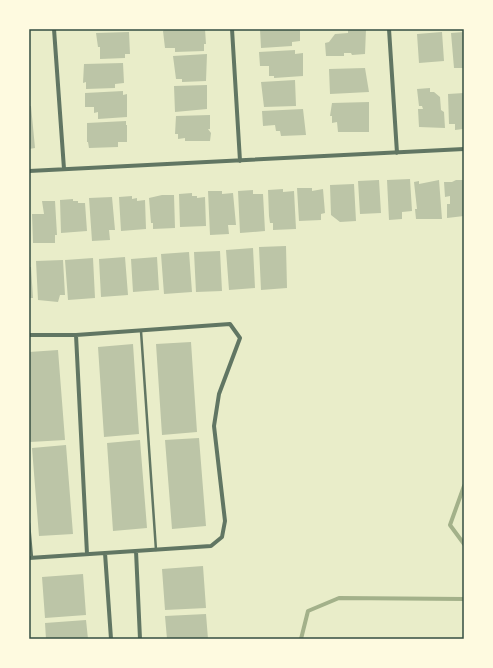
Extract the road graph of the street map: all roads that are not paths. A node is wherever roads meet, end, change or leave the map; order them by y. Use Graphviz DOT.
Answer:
graph roads {
  1 [pos="54,29"];
  2 [pos="232,29"];
  3 [pos="389,29"];
  4 [pos="464,149"];
  5 [pos="397,153"];
  6 [pos="240,161"];
  7 [pos="64,169"];
  8 [pos="29,171"];
  9 [pos="141,330"];
  10 [pos="29,335"];
  11 [pos="76,335"];
  12 [pos="29,523"];
  13 [pos="156,550"];
  14 [pos="136,551"];
  15 [pos="106,553"];
  16 [pos="87,554"];
  17 [pos="30,558"];
  18 [pos="111,639"];
  19 [pos="140,639"];
  1 -- 7 [label="street"];
  2 -- 6 [label="street"];
  3 -- 5 [label="street"];
  4 -- 5 [label="street"];
  5 -- 6 [label="street"];
  6 -- 7 [label="street"];
  7 -- 8 [label="street"];
  9 -- 11 [label="street"];
  9 -- 13 [label="lane"];
  9 -- 13 [label="street"];
  10 -- 11 [label="street"];
  11 -- 16 [label="street"];
  12 -- 17 [label="lane"];
  13 -- 14 [label="street"];
  14 -- 15 [label="street"];
  14 -- 19 [label="street"];
  15 -- 16 [label="street"];
  15 -- 18 [label="street"];
  16 -- 17 [label="street"];
}
